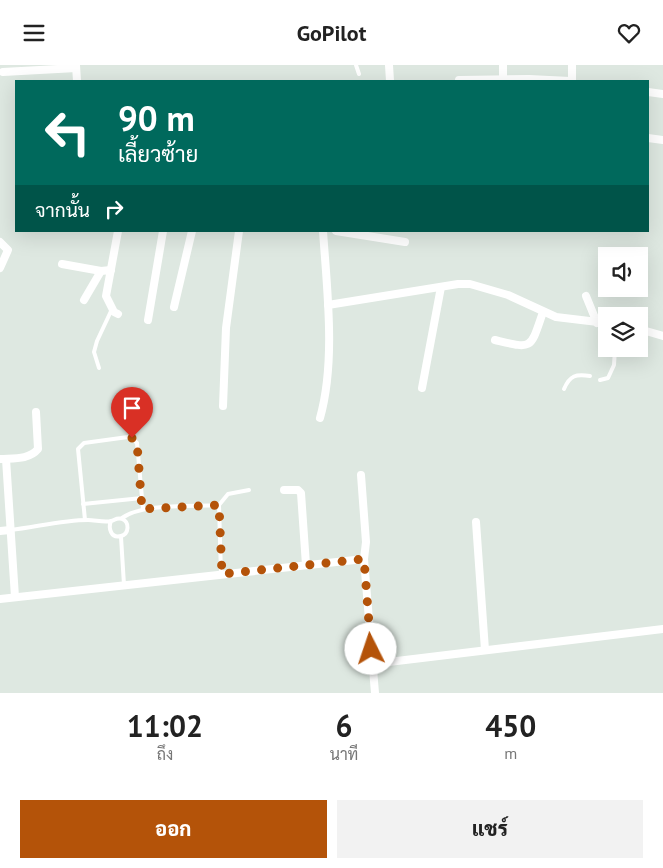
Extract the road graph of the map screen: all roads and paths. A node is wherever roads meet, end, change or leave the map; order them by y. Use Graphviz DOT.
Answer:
graph roads {
  1 [pos="356,65"];
  2 [pos="389,65"];
  3 [pos="503,65"];
  4 [pos="572,65"];
  5 [pos="76,67"];
  6 [pos="3,72"];
  7 [pos="359,75"];
  8 [pos="77,80"];
  9 [pos="390,80"];
  10 [pos="459,80"];
  11 [pos="503,80"];
  12 [pos="571,80"];
  13 [pos="649,92"];
  14 [pos="663,94"];
  15 [pos="649,138"];
  16 [pos="663,140"];
  17 [pos="118,232"];
  18 [pos="163,232"];
  19 [pos="192,232"];
  20 [pos="239,232"];
  21 [pos="323,232"];
  22 [pos="347,232"];
  23 [pos="380,235"];
  24 [pos="0,242"];
  25 [pos="405,242"];
  26 [pos="62,264"];
  27 [pos="0,268"];
  28 [pos="111,270"];
  29 [pos="101,271"];
  30 [pos="440,287"];
  31 [pos="586,296"];
  32 [pos="84,300"];
  33 [pos="328,305"];
  34 [pos="174,307"];
  35 [pos="115,312"];
  36 [pos="543,312"];
  37 [pos="148,320"];
  38 [pos="596,323"];
  39 [pos="648,332"];
  40 [pos="663,336"];
  41 [pos="495,340"];
  42 [pos="614,357"];
  43 [pos="99,368"];
  44 [pos="590,376"];
  45 [pos="600,379"];
  46 [pos="422,388"];
  47 [pos="564,389"];
  48 [pos="223,406"];
  49 [pos="36,412"];
  50 [pos="320,418"];
  51 [pos="3,459"];
  52 [pos="362,475"];
  53 [pos="249,489"];
  54 [pos="284,490"];
  55 [pos="142,498"];
  56 [pos="84,504"];
  57 [pos="219,505"];
  58 [pos="142,509"];
  59 [pos="122,518"];
  60 [pos="85,520"];
  61 [pos="111,521"];
  62 [pos="476,522"];
  63 [pos="0,531"];
  64 [pos="10,531"];
  65 [pos="121,537"];
  66 [pos="364,559"];
  67 [pos="306,565"];
  68 [pos="222,574"];
  69 [pos="124,585"];
  70 [pos="15,597"];
  71 [pos="0,599"];
  72 [pos="663,629"];
  73 [pos="485,650"];
  74 [pos="372,664"];
  75 [pos="375,693"];
  1 -- 7 [label="lane"];
  2 -- 9 [label="street"];
  3 -- 11 [label="street"];
  4 -- 12 [label="street"];
  5 -- 6 [label="street"];
  5 -- 8 [label="street"];
  10 -- 11 [label="street"];
  13 -- 14 [label="street"];
  15 -- 16 [label="street"];
  17 -- 28 [label="street"];
  18 -- 37 [label="street"];
  19 -- 34 [label="street"];
  20 -- 48 [label="street"];
  21 -- 33 [label="street"];
  22 -- 23 [label="street"];
  23 -- 25 [label="street"];
  24 -- 27 [label="street"];
  26 -- 29 [label="street"];
  28 -- 29 [label="street"];
  28 -- 35 [label="street"];
  29 -- 32 [label="street"];
  30 -- 33 [label="street"];
  30 -- 36 [label="street"];
  30 -- 46 [label="street"];
  31 -- 38 [label="street"];
  33 -- 50 [label="street"];
  35 -- 43 [label="lane"];
  36 -- 38 [label="street"];
  36 -- 41 [label="street"];
  39 -- 40 [label="street"];
  42 -- 45 [label="lane"];
  44 -- 47 [label="lane"];
  49 -- 51 [label="street"];
  51 -- 64 [label="street"];
  52 -- 66 [label="street"];
  53 -- 57 [label="lane"];
  54 -- 67 [label="street"];
  55 -- 56 [label="lane"];
  55 -- 56 [label="lane"];
  55 -- 58 [label="lane"];
  56 -- 60 [label="lane"];
  57 -- 58 [label="lane"];
  57 -- 68 [label="lane"];
  58 -- 59 [label="lane"];
  59 -- 61 [label="lane"];
  59 -- 65 [label="lane"];
  60 -- 61 [label="lane"];
  60 -- 64 [label="lane"];
  61 -- 65 [label="lane"];
  62 -- 73 [label="street"];
  63 -- 64 [label="street"];
  64 -- 70 [label="street"];
  65 -- 69 [label="lane"];
  66 -- 67 [label="street"];
  66 -- 74 [label="street"];
  67 -- 68 [label="street"];
  68 -- 69 [label="street"];
  69 -- 70 [label="street"];
  70 -- 71 [label="street"];
  72 -- 73 [label="street"];
  73 -- 74 [label="street"];
  74 -- 75 [label="street"];
}
